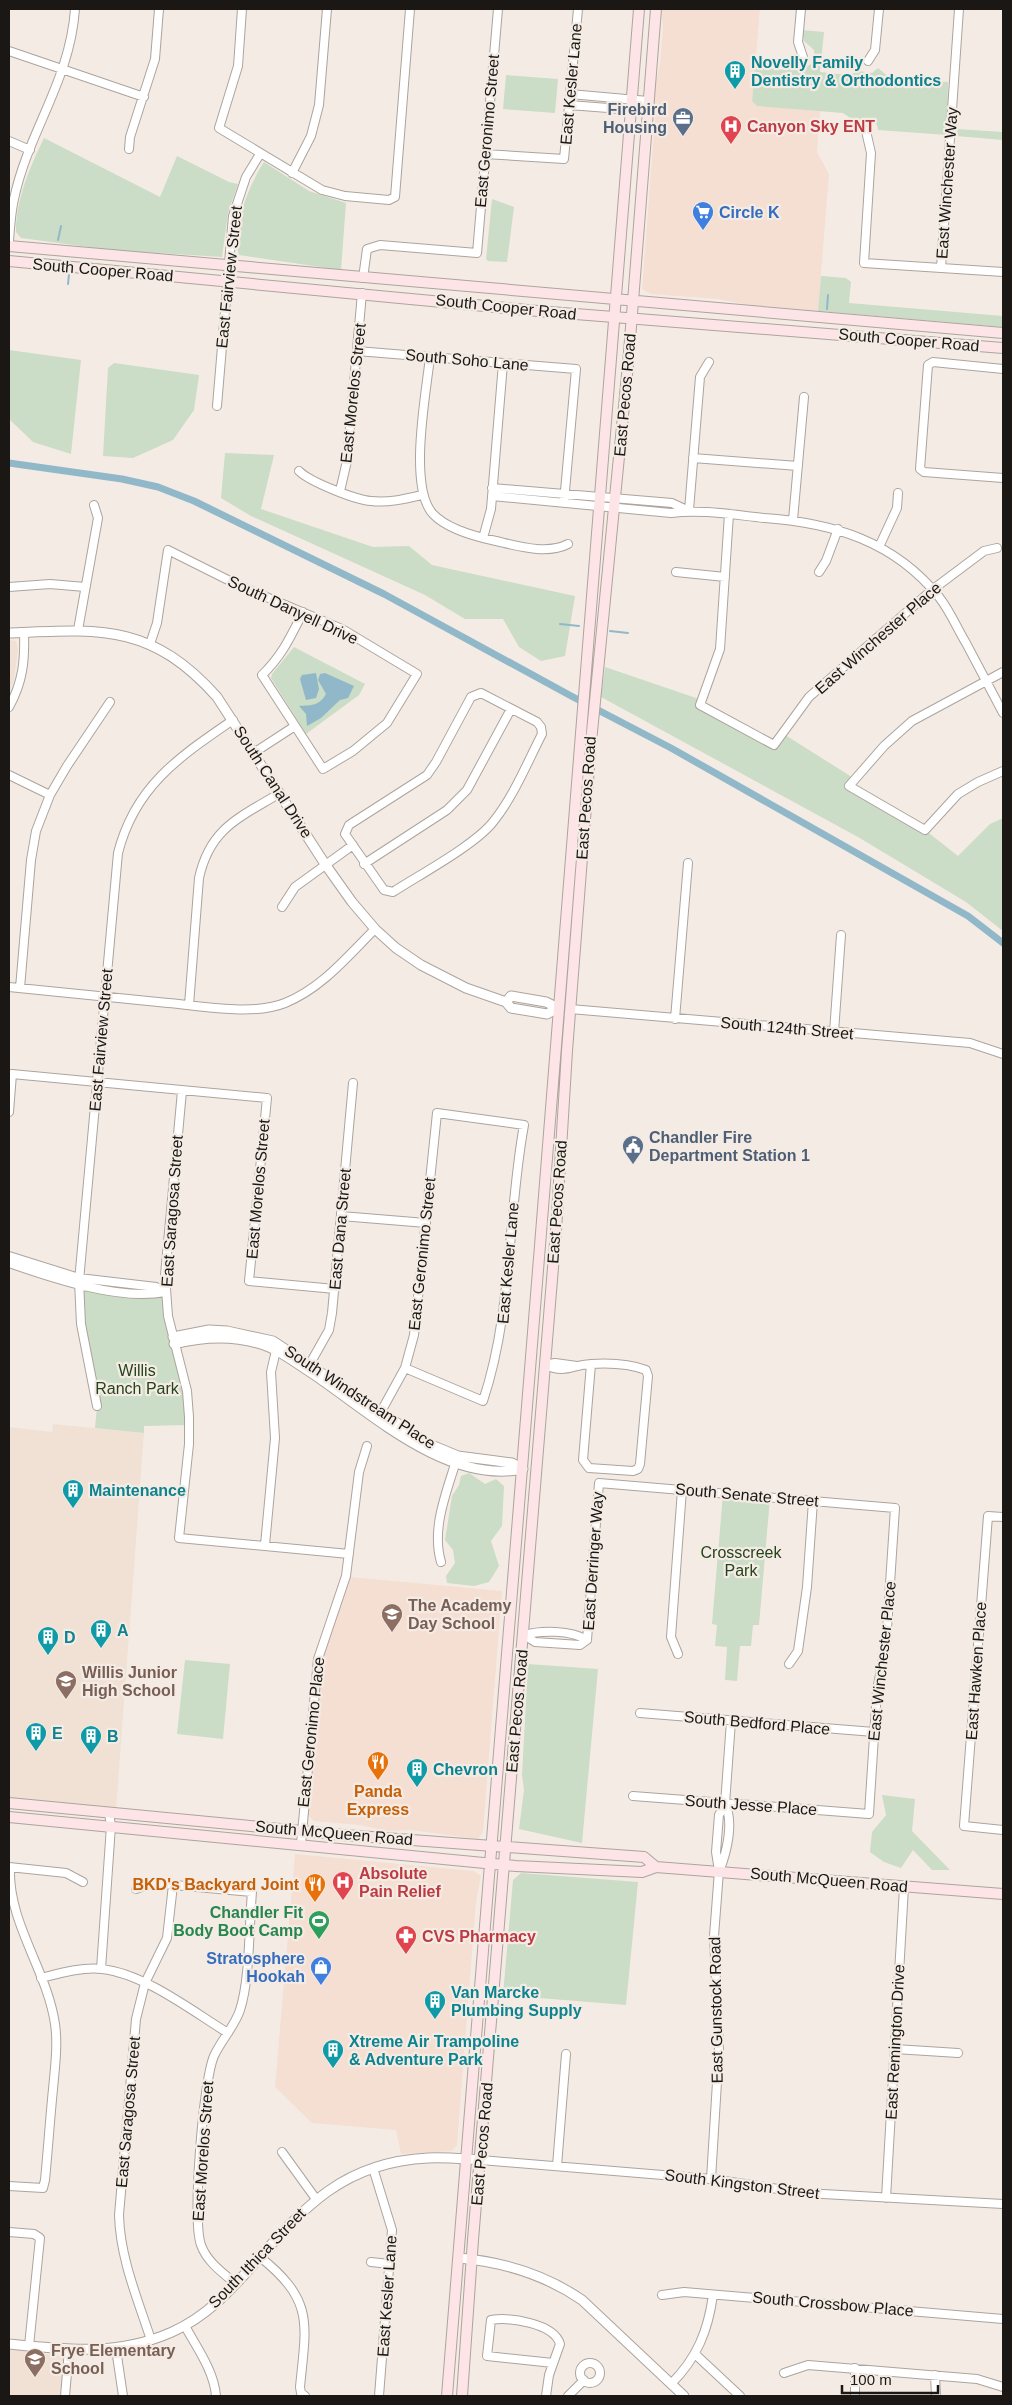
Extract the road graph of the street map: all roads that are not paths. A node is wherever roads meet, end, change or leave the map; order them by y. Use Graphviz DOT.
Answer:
graph roads {
  1 [pos="75,9"];
  2 [pos="159,9"];
  3 [pos="242,9"];
  4 [pos="327,9"];
  5 [pos="410,9"];
  6 [pos="498,9"];
  7 [pos="578,9"];
  8 [pos="639,9"];
  9 [pos="656,9"];
  10 [pos="801,9"];
  11 [pos="879,9"];
  12 [pos="959,9"];
  13 [pos="9,51"];
  14 [pos="803,57"];
  15 [pos="868,62"];
  16 [pos="64,71"];
  17 [pos="570,94"];
  18 [pos="592,96"];
  19 [pos="144,97"];
  20 [pos="602,97"];
  21 [pos="569,104"];
  22 [pos="632,104"];
  23 [pos="591,106"];
  24 [pos="648,106"];
  25 [pos="602,107"];
  26 [pos="866,131"];
  27 [pos="9,141"];
  28 [pos="129,149"];
  29 [pos="30,150"];
  30 [pos="260,154"];
  31 [pos="486,154"];
  32 [pos="292,173"];
  33 [pos="9,241"];
  34 [pos="9,246"];
  35 [pos="9,261"];
  36 [pos="229,266"];
  37 [pos="941,268"];
  38 [pos="1003,272"];
  39 [pos="363,278"];
  40 [pos="227,282"];
  41 [pos="362,293"];
  42 [pos="614,300"];
  43 [pos="633,301"];
  44 [pos="613,317"];
  45 [pos="632,319"];
  46 [pos="1003,333"];
  47 [pos="1003,348"];
  48 [pos="357,351"];
  49 [pos="430,357"];
  50 [pos="709,362"];
  51 [pos="503,363"];
  52 [pos="1003,369"];
  53 [pos="804,397"];
  54 [pos="217,406"];
  55 [pos="693,458"];
  56 [pos="798,466"];
  57 [pos="299,471"];
  58 [pos="1003,478"];
  59 [pos="340,491"];
  60 [pos="492,492"];
  61 [pos="898,493"];
  62 [pos="422,496"];
  63 [pos="565,498"];
  64 [pos="600,501"];
  65 [pos="615,503"];
  66 [pos="94,505"];
  67 [pos="689,510"];
  68 [pos="729,514"];
  69 [pos="793,520"];
  70 [pos="838,529"];
  71 [pos="483,538"];
  72 [pos="568,544"];
  73 [pos="879,547"];
  74 [pos="996,548"];
  75 [pos="676,572"];
  76 [pos="819,572"];
  77 [pos="725,577"];
  78 [pos="85,587"];
  79 [pos="9,588"];
  80 [pos="932,590"];
  81 [pos="303,612"];
  82 [pos="78,630"];
  83 [pos="24,632"];
  84 [pos="9,633"];
  85 [pos="150,644"];
  86 [pos="1003,672"];
  87 [pos="986,681"];
  88 [pos="110,702"];
  89 [pos="9,707"];
  90 [pos="511,709"];
  91 [pos="1003,713"];
  92 [pos="233,720"];
  93 [pos="296,726"];
  94 [pos="255,752"];
  95 [pos="1003,772"];
  96 [pos="9,776"];
  97 [pos="280,793"];
  98 [pos="50,795"];
  99 [pos="353,845"];
  100 [pos="688,863"];
  101 [pos="325,864"];
  102 [pos="364,864"];
  103 [pos="282,907"];
  104 [pos="375,929"];
  105 [pos="841,935"];
  106 [pos="9,987"];
  107 [pos="20,988"];
  108 [pos="105,997"];
  109 [pos="189,1005"];
  110 [pos="558,1008"];
  111 [pos="570,1009"];
  112 [pos="675,1019"];
  113 [pos="834,1032"];
  114 [pos="1003,1054"];
  115 [pos="98,1082"];
  116 [pos="353,1083"];
  117 [pos="182,1091"];
  118 [pos="9,1112"];
  119 [pos="524,1125"];
  120 [pos="341,1216"];
  121 [pos="426,1223"];
  122 [pos="542,1230"];
  123 [pos="556,1231"];
  124 [pos="9,1256"];
  125 [pos="9,1262"];
  126 [pos="79,1281"];
  127 [pos="335,1289"];
  128 [pos="165,1292"];
  129 [pos="173,1341"];
  130 [pos="277,1347"];
  131 [pos="531,1364"];
  132 [pos="592,1364"];
  133 [pos="545,1365"];
  134 [pos="308,1367"];
  135 [pos="405,1368"];
  136 [pos="97,1406"];
  137 [pos="379,1415"];
  138 [pos="367,1446"];
  139 [pos="456,1460"];
  140 [pos="523,1469"];
  141 [pos="537,1470"];
  142 [pos="599,1483"];
  143 [pos="682,1490"];
  144 [pos="813,1501"];
  145 [pos="895,1508"];
  146 [pos="1003,1517"];
  147 [pos="265,1545"];
  148 [pos="349,1554"];
  149 [pos="442,1562"];
  150 [pos="524,1635"];
  151 [pos="678,1654"];
  152 [pos="789,1664"];
  153 [pos="506,1666"];
  154 [pos="521,1667"];
  155 [pos="640,1713"];
  156 [pos="731,1721"];
  157 [pos="874,1732"];
  158 [pos="633,1796"];
  159 [pos="9,1803"];
  160 [pos="725,1804"];
  161 [pos="109,1813"];
  162 [pos="869,1814"];
  163 [pos="9,1817"];
  164 [pos="111,1826"];
  165 [pos="1003,1830"];
  166 [pos="303,1831"];
  167 [pos="396,1839"];
  168 [pos="301,1844"];
  169 [pos="491,1846"];
  170 [pos="506,1847"];
  171 [pos="349,1849"];
  172 [pos="490,1863"];
  173 [pos="505,1865"];
  174 [pos="656,1867"];
  175 [pos="10,1868"];
  176 [pos="719,1871"];
  177 [pos="83,1882"];
  178 [pos="173,1885"];
  179 [pos="904,1886"];
  180 [pos="136,1889"];
  181 [pos="1003,1894"];
  182 [pos="101,1969"];
  183 [pos="41,1978"];
  184 [pos="145,1983"];
  185 [pos="481,1986"];
  186 [pos="495,1987"];
  187 [pos="228,2033"];
  188 [pos="895,2050"];
  189 [pos="566,2054"];
  190 [pos="958,2054"];
  191 [pos="282,2152"];
  192 [pos="474,2159"];
  193 [pos="557,2166"];
  194 [pos="373,2168"];
  195 [pos="711,2179"];
  196 [pos="9,2186"];
  197 [pos="886,2198"];
  198 [pos="316,2199"];
  199 [pos="1003,2204"];
  200 [pos="9,2232"];
  201 [pos="260,2257"];
  202 [pos="459,2258"];
  203 [pos="472,2259"];
  204 [pos="371,2262"];
  205 [pos="390,2264"];
  206 [pos="236,2284"];
  207 [pos="713,2294"];
  208 [pos="662,2295"];
  209 [pos="1003,2319"];
  210 [pos="185,2326"];
  211 [pos="150,2340"];
  212 [pos="9,2344"];
  213 [pos="29,2346"];
  214 [pos="116,2349"];
  215 [pos="69,2350"];
  216 [pos="695,2354"];
  217 [pos="553,2363"];
  218 [pos="855,2368"];
  219 [pos="784,2373"];
  220 [pos="936,2375"];
  221 [pos="584,2380"];
  222 [pos="671,2384"];
  223 [pos="1003,2387"];
  224 [pos="303,2395"];
  225 [pos="65,2396"];
  226 [pos="123,2396"];
  227 [pos="216,2396"];
  228 [pos="378,2396"];
  229 [pos="447,2396"];
  230 [pos="462,2396"];
  231 [pos="546,2396"];
  232 [pos="568,2396"];
  233 [pos="684,2396"];
  234 [pos="740,2396"];
  235 [pos="855,2396"];
  236 [pos="936,2396"];
  1 -- 16 [label="street"];
  2 -- 19 [label="street"];
  3 -- 30 [label="street"];
  4 -- 32 [label="street"];
  5 -- 32 [label="street"];
  6 -- 31 [label="street, East Geronimo Street"];
  7 -- 17 [label="street, East Kesler Lane"];
  8 -- 22 [label="main road, East Pecos Road"];
  9 -- 24 [label="main road, East Pecos Road"];
  10 -- 14 [label="street"];
  11 -- 15 [label="street"];
  12 -- 37 [label="street, East Winchester Way"];
  13 -- 16 [label="street"];
  16 -- 19 [label="street"];
  16 -- 29 [label="street"];
  17 -- 18 [label="street"];
  17 -- 21 [label="street, East Kesler Lane"];
  18 -- 20 [label="street"];
  18 -- 23 [label="street"];
  19 -- 28 [label="street"];
  20 -- 22 [label="street"];
  20 -- 25 [label="street"];
  21 -- 23 [label="street"];
  21 -- 31 [label="street, East Kesler Lane"];
  22 -- 24 [label="street"];
  22 -- 25 [label="street"];
  22 -- 42 [label="main road, East Pecos Road"];
  23 -- 25 [label="street"];
  24 -- 43 [label="main road, East Pecos Road"];
  26 -- 37 [label="street"];
  27 -- 29 [label="street"];
  29 -- 33 [label="street"];
  30 -- 32 [label="street"];
  30 -- 36 [label="street, East Fairview Street"];
  31 -- 39 [label="street, East Geronimo Street"];
  34 -- 36 [label="main road, South Cooper Road"];
  35 -- 40 [label="main road, South Cooper Road"];
  36 -- 39 [label="main road, South Cooper Road"];
  36 -- 40 [label="street, East Fairview Street"];
  37 -- 38 [label="street"];
  39 -- 42 [label="main road, South Cooper Road"];
  40 -- 41 [label="main road, South Cooper Road"];
  40 -- 54 [label="street, East Fairview Street"];
  41 -- 44 [label="main road, South Cooper Road"];
  41 -- 48 [label="street, East Morelos Street"];
  42 -- 43 [label="main road, South Cooper Road"];
  42 -- 44 [label="main road, East Pecos Road"];
  43 -- 45 [label="main road, East Pecos Road"];
  43 -- 46 [label="main road, South Cooper Road"];
  44 -- 45 [label="main road, South Cooper Road"];
  44 -- 64 [label="main road, East Pecos Road"];
  45 -- 47 [label="main road, South Cooper Road"];
  45 -- 65 [label="main road, East Pecos Road"];
  48 -- 49 [label="street, South Soho Lane"];
  48 -- 59 [label="street, East Morelos Street"];
  49 -- 51 [label="street, South Soho Lane"];
  49 -- 62 [label="street"];
  50 -- 55 [label="street"];
  51 -- 60 [label="street"];
  51 -- 63 [label="street, South Soho Lane"];
  52 -- 58 [label="street"];
  53 -- 56 [label="street"];
  55 -- 56 [label="street"];
  55 -- 67 [label="street"];
  56 -- 69 [label="street"];
  57 -- 59 [label="street"];
  59 -- 62 [label="street"];
  60 -- 63 [label="street"];
  60 -- 71 [label="street"];
  61 -- 73 [label="street"];
  62 -- 71 [label="street"];
  63 -- 64 [label="street"];
  64 -- 65 [label="street"];
  64 -- 110 [label="main road, East Pecos Road"];
  65 -- 67 [label="street"];
  65 -- 111 [label="main road, East Pecos Road"];
  66 -- 78 [label="street"];
  67 -- 68 [label="street"];
  68 -- 69 [label="street"];
  68 -- 77 [label="street"];
  69 -- 70 [label="street"];
  70 -- 73 [label="street"];
  70 -- 76 [label="street"];
  71 -- 72 [label="street"];
  73 -- 80 [label="street"];
  74 -- 80 [label="street, East Winchester Place"];
  75 -- 77 [label="street"];
  77 -- 80 [label="street, East Winchester Place"];
  78 -- 79 [label="street"];
  78 -- 82 [label="street"];
  80 -- 87 [label="street"];
  81 -- 85 [label="street, South Danyell Drive"];
  81 -- 93 [label="street"];
  81 -- 93 [label="street, South Danyell Drive"];
  82 -- 83 [label="street, South Canal Drive"];
  82 -- 85 [label="street, South Canal Drive"];
  83 -- 84 [label="street, South Canal Drive"];
  83 -- 89 [label="street"];
  85 -- 92 [label="street, South Canal Drive"];
  86 -- 87 [label="street"];
  87 -- 91 [label="street"];
  87 -- 95 [label="street"];
  88 -- 98 [label="street"];
  90 -- 99 [label="street"];
  90 -- 102 [label="street"];
  90 -- 102 [label="street"];
  92 -- 94 [label="street, South Canal Drive"];
  92 -- 108 [label="street, East Fairview Street"];
  93 -- 94 [label="street"];
  94 -- 97 [label="street, South Canal Drive"];
  96 -- 98 [label="street"];
  97 -- 101 [label="street, South Canal Drive"];
  97 -- 109 [label="street"];
  98 -- 107 [label="street"];
  99 -- 101 [label="street"];
  99 -- 102 [label="street"];
  100 -- 112 [label="street"];
  101 -- 103 [label="street"];
  101 -- 104 [label="street, South Canal Drive"];
  104 -- 109 [label="street"];
  104 -- 110 [label="street, South Canal Drive"];
  105 -- 113 [label="street"];
  106 -- 107 [label="street"];
  107 -- 108 [label="street"];
  108 -- 109 [label="street"];
  108 -- 115 [label="street, East Fairview Street"];
  110 -- 111 [label="main road"];
  110 -- 122 [label="main road, East Pecos Road"];
  111 -- 112 [label="street, South 124th Street"];
  111 -- 123 [label="main road, East Pecos Road"];
  112 -- 113 [label="street, South 124th Street"];
  113 -- 114 [label="street, South 124th Street"];
  115 -- 117 [label="street"];
  115 -- 118 [label="street"];
  115 -- 126 [label="street, East Fairview Street"];
  116 -- 120 [label="street, East Dana Street"];
  117 -- 127 [label="street, East Morelos Street"];
  117 -- 128 [label="street, East Saragosa Street"];
  119 -- 121 [label="street, East Geronimo Street"];
  119 -- 135 [label="street, East Kesler Lane"];
  120 -- 121 [label="street"];
  120 -- 127 [label="street, East Dana Street"];
  121 -- 135 [label="street, East Geronimo Street"];
  122 -- 123 [label="main road"];
  122 -- 131 [label="main road, East Pecos Road"];
  123 -- 133 [label="main road, East Pecos Road"];
  124 -- 126 [label="street"];
  125 -- 126 [label="street"];
  126 -- 128 [label="street"];
  126 -- 136 [label="street, East Fairview Street"];
  127 -- 134 [label="street, East Dana Street"];
  128 -- 129 [label="street, East Saragosa Street"];
  129 -- 130 [label="street, South Windstream Place"];
  129 -- 147 [label="street, East Saragosa Street"];
  130 -- 134 [label="street, South Windstream Place"];
  130 -- 147 [label="street"];
  131 -- 133 [label="main road"];
  131 -- 140 [label="main road, East Pecos Road"];
  132 -- 132 [label="street"];
  132 -- 133 [label="street"];
  133 -- 141 [label="main road, East Pecos Road"];
  134 -- 137 [label="street, South Windstream Place"];
  135 -- 137 [label="street, East Geronimo Street"];
  137 -- 139 [label="street, South Windstream Place"];
  138 -- 148 [label="street, East Geronimo Place"];
  139 -- 140 [label="street, South Windstream Place"];
  139 -- 149 [label="street"];
  140 -- 141 [label="main road"];
  140 -- 153 [label="main road, East Pecos Road"];
  141 -- 150 [label="main road, East Pecos Road"];
  142 -- 143 [label="street, South Senate Street"];
  142 -- 150 [label="street, East Derringer Way"];
  143 -- 144 [label="street, South Senate Street"];
  143 -- 151 [label="street"];
  144 -- 145 [label="street, South Senate Street"];
  144 -- 152 [label="street"];
  145 -- 157 [label="street, East Winchester Place"];
  146 -- 165 [label="street, East Hawken Place"];
  147 -- 148 [label="street"];
  148 -- 166 [label="street, East Geronimo Place"];
  150 -- 154 [label="main road, East Pecos Road"];
  153 -- 154 [label="main road"];
  153 -- 169 [label="main road, East Pecos Road"];
  154 -- 170 [label="main road, East Pecos Road"];
  155 -- 156 [label="street, South Bedford Place"];
  156 -- 157 [label="street, South Bedford Place"];
  156 -- 160 [label="street, East Gunstock Road"];
  157 -- 162 [label="street, East Winchester Place"];
  158 -- 160 [label="street, South Jesse Place"];
  159 -- 161 [label="main road, South McQueen Road"];
  160 -- 162 [label="street, South Jesse Place"];
  160 -- 176 [label="street, East Gunstock Road"];
  161 -- 164 [label="street"];
  161 -- 166 [label="main road, South McQueen Road"];
  163 -- 164 [label="main road, South McQueen Road"];
  164 -- 168 [label="main road, South McQueen Road"];
  164 -- 182 [label="street"];
  166 -- 167 [label="main road, South McQueen Road"];
  166 -- 168 [label="street, East Geronimo Place"];
  167 -- 169 [label="main road, South McQueen Road"];
  167 -- 171 [label="main road"];
  168 -- 171 [label="main road, South McQueen Road"];
  169 -- 170 [label="main road, South McQueen Road"];
  169 -- 172 [label="main road, East Pecos Road"];
  170 -- 173 [label="main road, East Pecos Road"];
  170 -- 174 [label="main road, South McQueen Road"];
  171 -- 172 [label="main road, South McQueen Road"];
  172 -- 173 [label="main road, South McQueen Road"];
  172 -- 185 [label="main road, East Pecos Road"];
  173 -- 174 [label="main road, South McQueen Road"];
  173 -- 186 [label="main road, East Pecos Road"];
  174 -- 176 [label="main road, South McQueen Road"];
  175 -- 177 [label="street"];
  175 -- 183 [label="street"];
  176 -- 179 [label="main road, South McQueen Road"];
  176 -- 195 [label="street, East Gunstock Road"];
  178 -- 180 [label="street"];
  178 -- 184 [label="street, East Saragosa Street"];
  178 -- 187 [label="street, East Morelos Street"];
  179 -- 181 [label="main road, South McQueen Road"];
  179 -- 188 [label="street, East Remington Drive"];
  182 -- 183 [label="street"];
  182 -- 184 [label="street"];
  183 -- 196 [label="street"];
  184 -- 187 [label="street"];
  184 -- 211 [label="street, East Saragosa Street"];
  185 -- 186 [label="main road"];
  185 -- 192 [label="main road, East Pecos Road"];
  186 -- 192 [label="main road, East Pecos Road"];
  187 -- 206 [label="street, East Morelos Street"];
  188 -- 190 [label="street"];
  188 -- 197 [label="street, East Remington Drive"];
  189 -- 193 [label="street"];
  191 -- 198 [label="street"];
  192 -- 193 [label="street, South Kingston Street"];
  192 -- 194 [label="street, South Ithica Street"];
  192 -- 202 [label="main road, East Pecos Road"];
  192 -- 203 [label="main road, East Pecos Road"];
  193 -- 195 [label="street, South Kingston Street"];
  194 -- 198 [label="street, South Ithica Street"];
  194 -- 205 [label="street, East Kesler Lane"];
  195 -- 197 [label="street, South Kingston Street"];
  197 -- 199 [label="street, South Kingston Street"];
  198 -- 201 [label="street, South Ithica Street"];
  200 -- 213 [label="street"];
  201 -- 206 [label="street, South Ithica Street"];
  201 -- 224 [label="street"];
  202 -- 203 [label="street"];
  202 -- 229 [label="main road, East Pecos Road"];
  203 -- 222 [label="street"];
  203 -- 230 [label="main road, East Pecos Road"];
  204 -- 205 [label="street"];
  205 -- 228 [label="street, East Kesler Lane"];
  206 -- 210 [label="street, South Ithica Street"];
  207 -- 208 [label="street, South Crossbow Place"];
  207 -- 209 [label="street, South Crossbow Place"];
  207 -- 216 [label="street"];
  210 -- 211 [label="street, South Ithica Street"];
  210 -- 227 [label="street"];
  211 -- 214 [label="street, South Ithica Street"];
  212 -- 213 [label="street, South Ithica Street"];
  213 -- 215 [label="street, South Ithica Street"];
  214 -- 215 [label="street, South Ithica Street"];
  214 -- 226 [label="street"];
  215 -- 225 [label="street"];
  216 -- 222 [label="street"];
  216 -- 234 [label="street"];
  217 -- 217 [label="street"];
  217 -- 231 [label="street"];
  218 -- 219 [label="street"];
  218 -- 220 [label="street"];
  218 -- 235 [label="street"];
  220 -- 223 [label="street"];
  220 -- 236 [label="street"];
  221 -- 232 [label="street"];
  222 -- 233 [label="street"];
}
